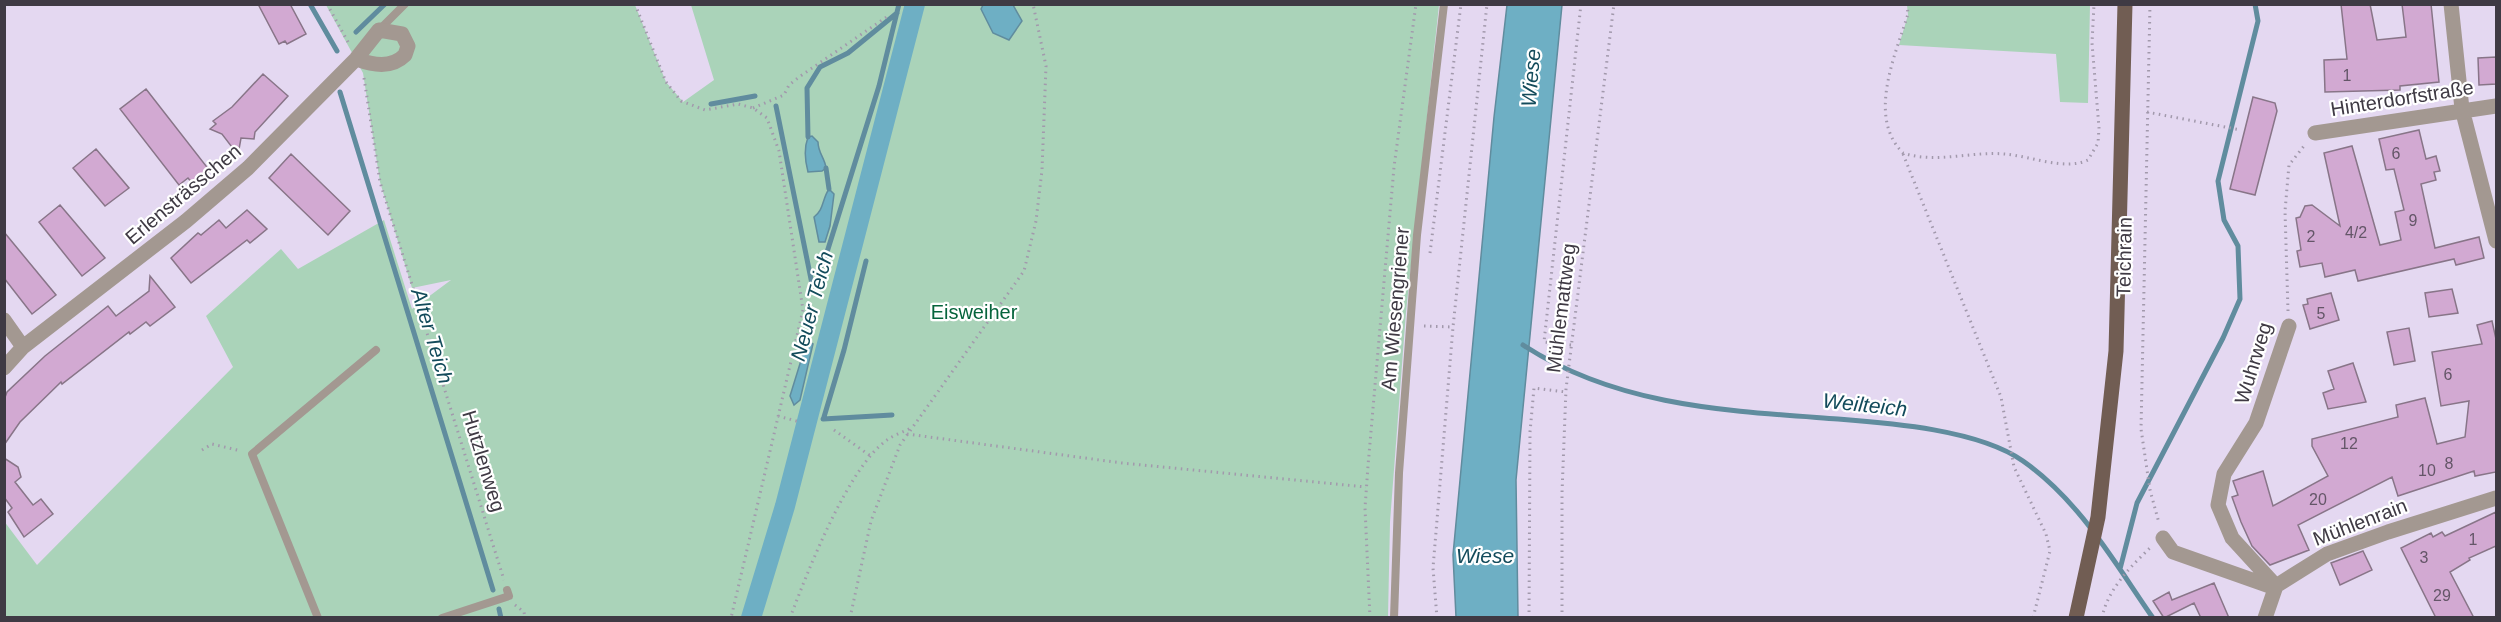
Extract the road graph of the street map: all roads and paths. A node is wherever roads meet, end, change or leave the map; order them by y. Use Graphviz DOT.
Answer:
graph roads {
  1 [pos="327,4"];
  2 [pos="405,4"];
  3 [pos="635,4"];
  4 [pos="1033,4"];
  5 [pos="1416,4"];
  6 [pos="1444,4"];
  7 [pos="1461,4"];
  8 [pos="1487,4"];
  9 [pos="1581,4"];
  10 [pos="1614,4"];
  11 [pos="1907,4"];
  12 [pos="2094,4"];
  13 [pos="2125,4"];
  14 [pos="2150,4"];
  15 [pos="2451,4"];
  16 [pos="888,16"];
  17 [pos="379,30"];
  18 [pos="356,59"];
  19 [pos="2496,106"];
  20 [pos="753,108"];
  21 [pos="2462,109"];
  22 [pos="2147,112"];
  23 [pos="2241,130"];
  24 [pos="2314,133"];
  25 [pos="1903,153"];
  26 [pos="2496,241"];
  27 [pos="1430,262"];
  28 [pos="1425,315"];
  29 [pos="4,320"];
  30 [pos="1424,326"];
  31 [pos="1454,327"];
  32 [pos="2289,327"];
  33 [pos="1423,337"];
  34 [pos="1571,345"];
  35 [pos="23,347"];
  36 [pos="376,350"];
  37 [pos="4,368"];
  38 [pos="1566,391"];
  39 [pos="778,416"];
  40 [pos="800,422"];
  41 [pos="913,427"];
  42 [pos="834,430"];
  43 [pos="907,435"];
  44 [pos="202,450"];
  45 [pos="252,454"];
  46 [pos="872,457"];
  47 [pos="1366,487"];
  48 [pos="2496,498"];
  49 [pos="2156,508"];
  50 [pos="2163,538"];
  51 [pos="2138,562"];
  52 [pos="2275,587"];
  53 [pos="507,590"];
  54 [pos="318,618"];
  55 [pos="442,618"];
  56 [pos="730,618"];
  57 [pos="790,618"];
  58 [pos="850,618"];
  59 [pos="1370,618"];
  60 [pos="1394,618"];
  61 [pos="1437,618"];
  62 [pos="1529,618"];
  63 [pos="1562,618"];
  64 [pos="2033,618"];
  65 [pos="2076,618"];
  66 [pos="2102,618"];
  67 [pos="2265,618"];
  1 -- 18 [label="path, Hutzlenweg"];
  2 -- 17 [label="lane, Erlensträsschen"];
  3 -- 20 [label="path"];
  4 -- 41 [label="path"];
  5 -- 47 [label="path"];
  6 -- 60 [label="lane, Am Wiesengriener"];
  7 -- 27 [label="path"];
  8 -- 31 [label="path"];
  9 -- 34 [label="path"];
  10 -- 34 [label="path, Mühlemattweg"];
  11 -- 25 [label="path"];
  12 -- 25 [label="path"];
  13 -- 65 [label="main road"];
  14 -- 22 [label="path, Teichrain"];
  15 -- 21 [label="street"];
  16 -- 20 [label="path"];
  17 -- 18 [label="street, Erlensträsschen"];
  17 -- 18 [label="street"];
  18 -- 35 [label="street, Erlensträsschen"];
  18 -- 53 [label="path, Hutzlenweg"];
  19 -- 21 [label="street, Hinterdorfstraße"];
  20 -- 39 [label="path"];
  21 -- 24 [label="street, Hinterdorfstraße"];
  21 -- 26 [label="street"];
  22 -- 23 [label="path"];
  22 -- 49 [label="path, Teichrain"];
  24 -- 32 [label="path, Wuhrweg"];
  25 -- 64 [label="path"];
  28 -- 30 [label="path"];
  29 -- 35 [label="street"];
  30 -- 31 [label="path"];
  30 -- 33 [label="path"];
  31 -- 61 [label="path"];
  32 -- 52 [label="street, Wuhrweg"];
  34 -- 38 [label="path, Mühlemattweg"];
  35 -- 37 [label="street, Erlensträsschen"];
  36 -- 45 [label="lane"];
  38 -- 62 [label="path"];
  38 -- 63 [label="path, Mühlemattweg"];
  39 -- 40 [label="path"];
  39 -- 56 [label="path"];
  41 -- 43 [label="path"];
  41 -- 46 [label="path"];
  42 -- 46 [label="path"];
  43 -- 47 [label="path"];
  43 -- 58 [label="path"];
  44 -- 45 [label="path"];
  45 -- 54 [label="lane"];
  46 -- 57 [label="path"];
  47 -- 59 [label="path"];
  48 -- 52 [label="street, Mühlenrain"];
  50 -- 52 [label="street"];
  51 -- 66 [label="path"];
  52 -- 67 [label="street"];
  53 -- 55 [label="lane"];
}
